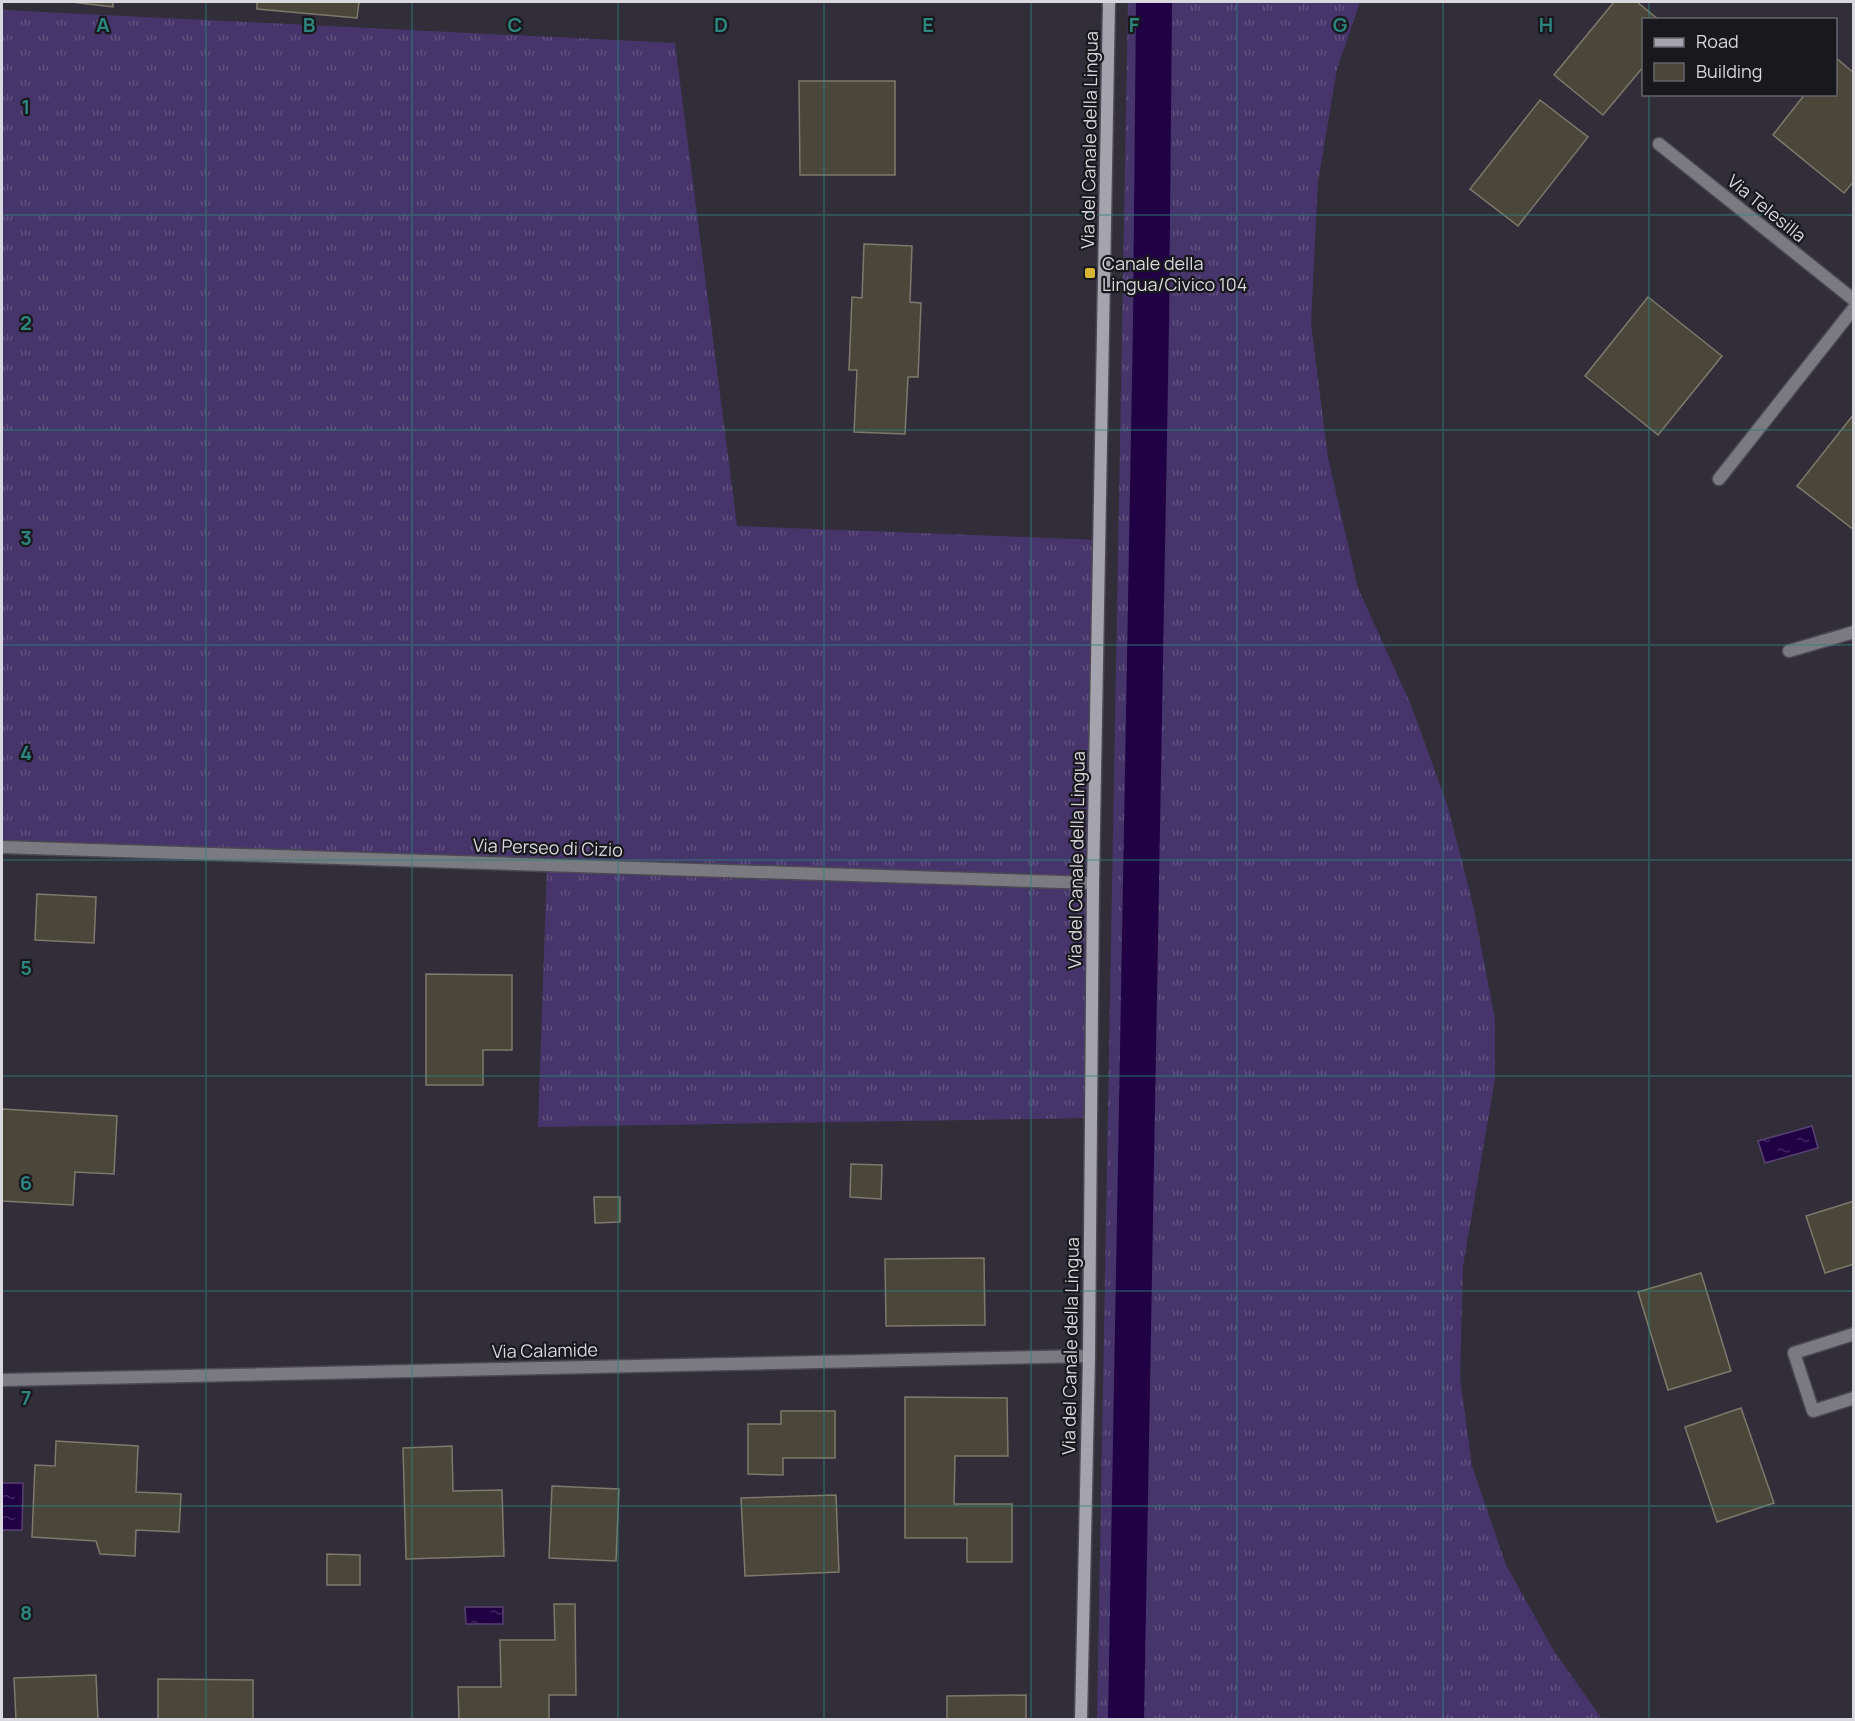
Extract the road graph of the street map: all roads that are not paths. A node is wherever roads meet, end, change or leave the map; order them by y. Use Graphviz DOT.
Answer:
graph roads {
  1 [pos="1109,2"];
  2 [pos="1659,144"];
  3 [pos="1854,300"];
  4 [pos="1854,308"];
  5 [pos="1719,479"];
  6 [pos="1854,632"];
  7 [pos="1789,651"];
  8 [pos="2,847"];
  9 [pos="1093,883"];
  10 [pos="1854,1334"];
  11 [pos="1089,1356"];
  12 [pos="2,1380"];
  13 [pos="1854,1398"];
  14 [pos="1081,1719"];
  1 -- 9 [label="street, Via del Canale della Lingua"];
  2 -- 3 [label="street, Via Telesilla"];
  4 -- 5 [label="street"];
  6 -- 7 [label="street"];
  8 -- 9 [label="street, Via Perseo di Cizio"];
  9 -- 11 [label="street, Via del Canale della Lingua"];
  10 -- 13 [label="street"];
  11 -- 12 [label="street, Via Calamide"];
  11 -- 14 [label="street, Via del Canale della Lingua"];
}
